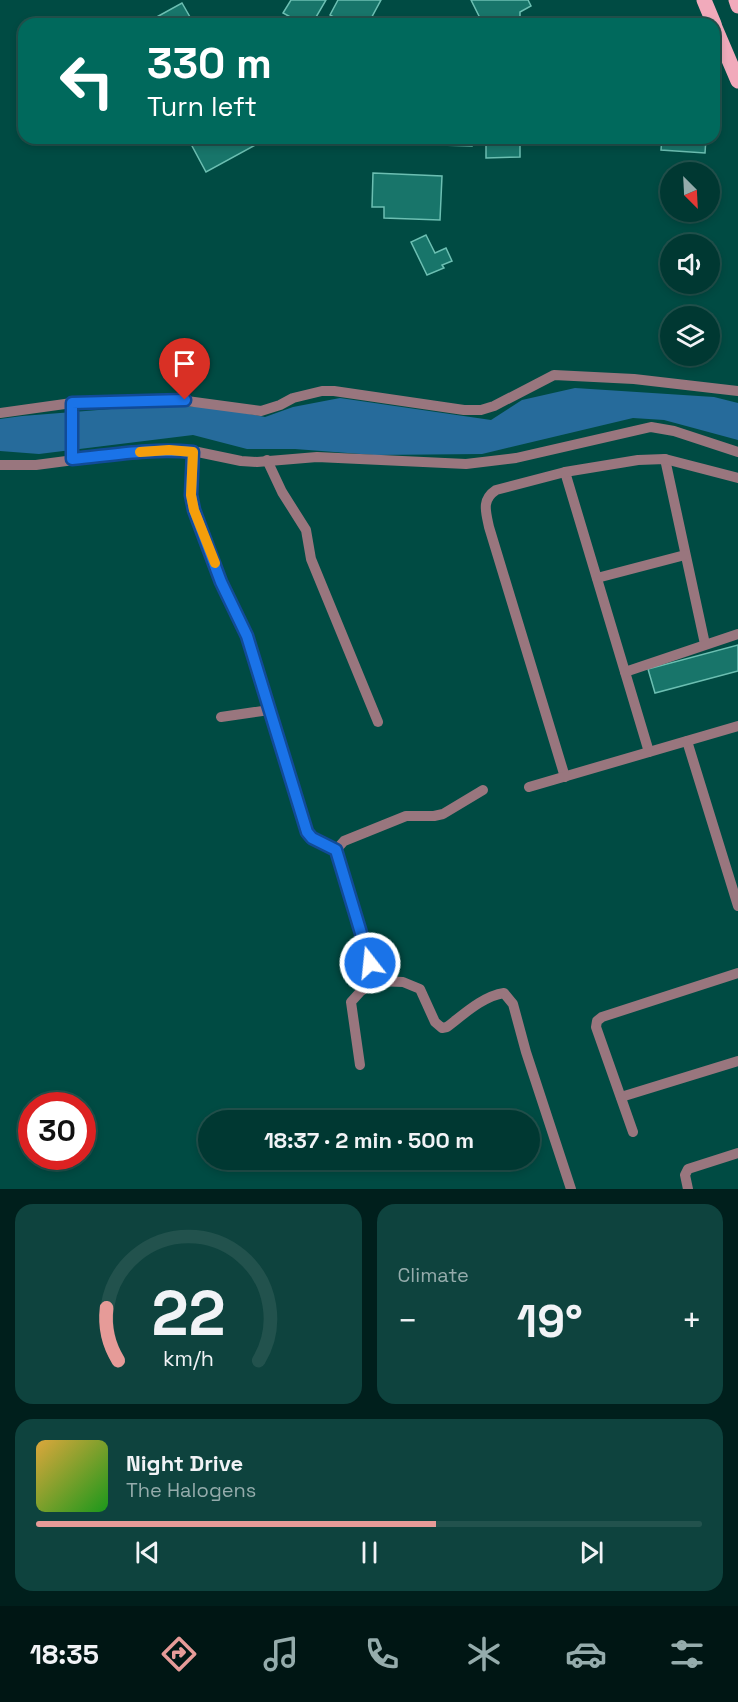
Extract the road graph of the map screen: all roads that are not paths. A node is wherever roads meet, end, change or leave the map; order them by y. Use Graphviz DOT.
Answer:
graph roads {
  1 [pos="704,0"];
  2 [pos="735,0"];
  3 [pos="738,6"];
  4 [pos="712,18"];
  5 [pos="720,38"];
  6 [pos="738,81"];
  7 [pos="738,391"];
  8 [pos="72,407"];
  9 [pos="0,413"];
  10 [pos="193,452"];
  11 [pos="738,452"];
  12 [pos="72,455"];
  13 [pos="665,459"];
  14 [pos="267,460"];
  15 [pos="0,465"];
  16 [pos="565,472"];
  17 [pos="738,478"];
  18 [pos="685,555"];
  19 [pos="597,578"];
  20 [pos="738,634"];
  21 [pos="705,644"];
  22 [pos="625,672"];
  23 [pos="269,710"];
  24 [pos="220,717"];
  25 [pos="378,722"];
  26 [pos="738,726"];
  27 [pos="687,741"];
  28 [pos="649,752"];
  29 [pos="565,777"];
  30 [pos="529,787"];
  31 [pos="483,790"];
  32 [pos="336,850"];
  33 [pos="735,884"];
  34 [pos="738,906"];
  35 [pos="738,973"];
  36 [pos="377,981"];
  37 [pos="738,1060"];
  38 [pos="360,1065"];
  39 [pos="621,1097"];
  40 [pos="633,1132"];
  41 [pos="736,1154"];
  42 [pos="738,1166"];
  43 [pos="571,1189"];
  44 [pos="688,1189"];
  1 -- 4 [label="main road"];
  2 -- 3 [label="main road"];
  5 -- 6 [label="main road"];
  7 -- 8 [label="street"];
  8 -- 9 [label="street"];
  8 -- 12 [label="street"];
  10 -- 12 [label="street"];
  10 -- 14 [label="street"];
  10 -- 23 [label="street"];
  11 -- 14 [label="street"];
  12 -- 15 [label="street"];
  13 -- 16 [label="street"];
  13 -- 17 [label="street"];
  13 -- 18 [label="street"];
  14 -- 25 [label="street"];
  16 -- 19 [label="street"];
  16 -- 29 [label="street"];
  18 -- 19 [label="street"];
  18 -- 21 [label="street"];
  19 -- 22 [label="street"];
  20 -- 21 [label="street"];
  21 -- 22 [label="street"];
  22 -- 28 [label="street"];
  23 -- 24 [label="street"];
  23 -- 32 [label="street"];
  26 -- 27 [label="street"];
  27 -- 28 [label="street"];
  27 -- 33 [label="street"];
  28 -- 29 [label="street"];
  29 -- 30 [label="street"];
  31 -- 32 [label="street"];
  32 -- 36 [label="street"];
  33 -- 34 [label="street"];
  35 -- 39 [label="street"];
  36 -- 38 [label="street"];
  36 -- 43 [label="street"];
  37 -- 39 [label="street"];
  39 -- 40 [label="street"];
  41 -- 42 [label="street"];
  41 -- 44 [label="street"];
}
